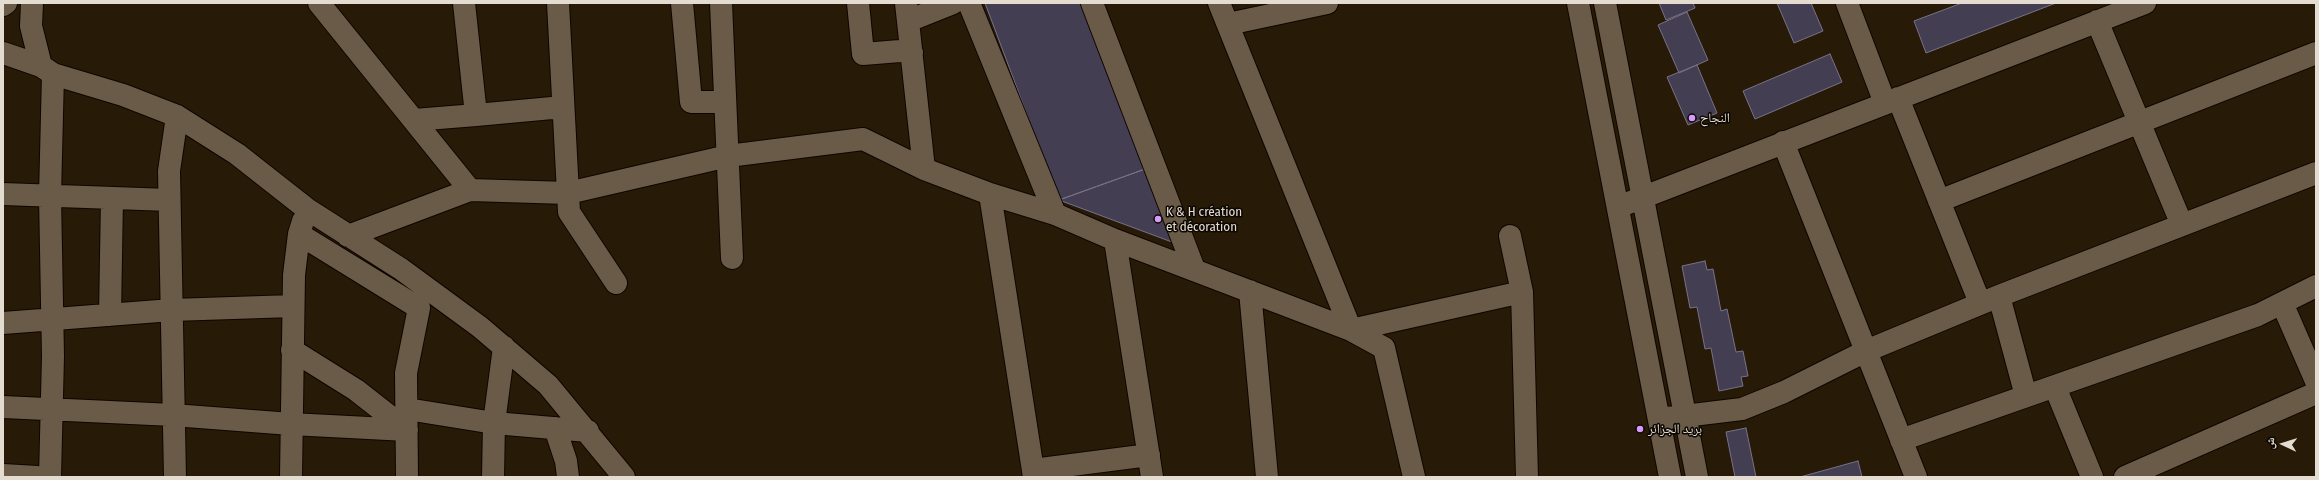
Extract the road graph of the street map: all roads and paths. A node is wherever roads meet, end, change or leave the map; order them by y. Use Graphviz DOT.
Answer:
graph roads {
  1 [pos="6,3"];
  2 [pos="32,3"];
  3 [pos="319,3"];
  4 [pos="464,3"];
  5 [pos="558,3"];
  6 [pos="682,3"];
  7 [pos="721,3"];
  8 [pos="858,3"];
  9 [pos="953,3"];
  10 [pos="969,3"];
  11 [pos="1092,3"];
  12 [pos="1220,3"];
  13 [pos="1327,3"];
  14 [pos="1578,3"];
  15 [pos="1605,3"];
  16 [pos="1847,3"];
  17 [pos="2137,4"];
  18 [pos="3,5"];
  19 [pos="907,12"];
  20 [pos="2097,21"];
  21 [pos="1228,24"];
  22 [pos="3,53"];
  23 [pos="912,53"];
  24 [pos="2316,53"];
  25 [pos="47,70"];
  26 [pos="1892,100"];
  27 [pos="725,102"];
  28 [pos="563,107"];
  29 [pos="476,115"];
  30 [pos="177,116"];
  31 [pos="414,120"];
  32 [pos="2140,122"];
  33 [pos="1784,142"];
  34 [pos="728,156"];
  35 [pos="924,169"];
  36 [pos="2316,172"];
  37 [pos="470,190"];
  38 [pos="568,193"];
  39 [pos="3,194"];
  40 [pos="990,194"];
  41 [pos="50,196"];
  42 [pos="112,198"];
  43 [pos="1643,198"];
  44 [pos="170,200"];
  45 [pos="1939,201"];
  46 [pos="1618,207"];
  47 [pos="307,209"];
  48 [pos="1055,214"];
  49 [pos="2182,225"];
  50 [pos="299,234"];
  51 [pos="348,236"];
  52 [pos="1510,236"];
  53 [pos="1115,240"];
  54 [pos="732,258"];
  55 [pos="1194,269"];
  56 [pos="616,283"];
  57 [pos="2316,286"];
  58 [pos="1250,291"];
  59 [pos="1522,292"];
  60 [pos="1990,300"];
  61 [pos="2282,303"];
  62 [pos="293,306"];
  63 [pos="172,310"];
  64 [pos="110,315"];
  65 [pos="52,319"];
  66 [pos="3,323"];
  67 [pos="1352,330"];
  68 [pos="504,347"];
  69 [pos="292,350"];
  70 [pos="1866,351"];
  71 [pos="2316,381"];
  72 [pos="2055,387"];
  73 [pos="2316,393"];
  74 [pos="2026,396"];
  75 [pos="3,407"];
  76 [pos="52,408"];
  77 [pos="173,415"];
  78 [pos="1685,416"];
  79 [pos="407,419"];
  80 [pos="1659,419"];
  81 [pos="494,423"];
  82 [pos="292,424"];
  83 [pos="555,428"];
  84 [pos="588,431"];
  85 [pos="1901,440"];
  86 [pos="1149,455"];
  87 [pos="1034,474"];
  88 [pos="3,475"];
  89 [pos="37,477"];
  90 [pos="50,477"];
  91 [pos="175,477"];
  92 [pos="291,477"];
  93 [pos="407,477"];
  94 [pos="492,477"];
  95 [pos="568,477"];
  96 [pos="624,477"];
  97 [pos="1152,477"];
  98 [pos="1267,477"];
  99 [pos="1414,477"];
  100 [pos="1527,477"];
  101 [pos="1670,477"];
  102 [pos="1696,477"];
  103 [pos="1916,477"];
  104 [pos="2092,477"];
  105 [pos="2125,477"];
  1 -- 18 [label="street"];
  2 -- 25 [label="street"];
  3 -- 31 [label="street"];
  4 -- 29 [label="street"];
  5 -- 28 [label="street"];
  6 -- 27 [label="street"];
  7 -- 27 [label="street"];
  8 -- 23 [label="street"];
  9 -- 19 [label="street"];
  10 -- 48 [label="street"];
  11 -- 55 [label="street"];
  12 -- 21 [label="street"];
  13 -- 21 [label="street"];
  14 -- 46 [label="street"];
  15 -- 43 [label="street"];
  16 -- 26 [label="street"];
  17 -- 20 [label="street"];
  19 -- 23 [label="street"];
  20 -- 26 [label="street"];
  20 -- 32 [label="street"];
  21 -- 67 [label="street"];
  22 -- 25 [label="street"];
  23 -- 35 [label="street"];
  24 -- 32 [label="street"];
  25 -- 30 [label="street"];
  25 -- 41 [label="street"];
  26 -- 33 [label="street"];
  26 -- 45 [label="street"];
  27 -- 34 [label="street"];
  28 -- 29 [label="street"];
  28 -- 38 [label="street"];
  29 -- 31 [label="street"];
  30 -- 44 [label="street"];
  30 -- 47 [label="street"];
  31 -- 37 [label="street"];
  32 -- 45 [label="street"];
  32 -- 49 [label="street"];
  33 -- 43 [label="street"];
  33 -- 70 [label="street"];
  34 -- 35 [label="street"];
  34 -- 38 [label="street"];
  34 -- 54 [label="street"];
  35 -- 40 [label="street"];
  36 -- 49 [label="street"];
  37 -- 38 [label="street"];
  37 -- 51 [label="street"];
  38 -- 56 [label="street"];
  39 -- 41 [label="street"];
  40 -- 48 [label="street"];
  40 -- 87 [label="street"];
  41 -- 42 [label="street"];
  41 -- 65 [label="street"];
  42 -- 44 [label="street"];
  42 -- 64 [label="street"];
  43 -- 46 [label="street"];
  43 -- 78 [label="street"];
  44 -- 63 [label="street"];
  45 -- 60 [label="street"];
  46 -- 80 [label="street"];
  47 -- 50 [label="street"];
  47 -- 51 [label="street"];
  48 -- 53 [label="street"];
  49 -- 60 [label="street"];
  50 -- 62 [label="street"];
  50 -- 79 [label="street"];
  51 -- 68 [label="street"];
  52 -- 59 [label="street"];
  53 -- 55 [label="street"];
  53 -- 86 [label="street"];
  55 -- 58 [label="street"];
  57 -- 61 [label="street"];
  58 -- 67 [label="street"];
  58 -- 98 [label="street"];
  59 -- 67 [label="street"];
  59 -- 100 [label="street"];
  60 -- 70 [label="street"];
  60 -- 74 [label="street"];
  61 -- 71 [label="street"];
  61 -- 72 [label="street"];
  62 -- 63 [label="street"];
  62 -- 69 [label="street"];
  63 -- 64 [label="street"];
  63 -- 77 [label="street"];
  64 -- 65 [label="street"];
  65 -- 66 [label="street"];
  65 -- 76 [label="street"];
  67 -- 99 [label="street"];
  68 -- 81 [label="street"];
  68 -- 84 [label="street"];
  69 -- 79 [label="street"];
  69 -- 82 [label="street"];
  70 -- 78 [label="street"];
  70 -- 85 [label="street"];
  72 -- 74 [label="street"];
  72 -- 104 [label="street"];
  73 -- 105 [label="street"];
  74 -- 85 [label="street"];
  75 -- 76 [label="street"];
  76 -- 77 [label="street"];
  76 -- 90 [label="street"];
  77 -- 82 [label="street"];
  77 -- 91 [label="street"];
  78 -- 80 [label="street"];
  78 -- 102 [label="street"];
  79 -- 81 [label="street"];
  79 -- 82 [label="street"];
  79 -- 93 [label="street"];
  80 -- 101 [label="street"];
  81 -- 83 [label="street"];
  81 -- 94 [label="street"];
  82 -- 92 [label="street"];
  83 -- 84 [label="street"];
  83 -- 95 [label="street"];
  84 -- 96 [label="street"];
  85 -- 103 [label="street"];
  86 -- 87 [label="street"];
  86 -- 97 [label="street"];
  88 -- 89 [label="street"];
}
